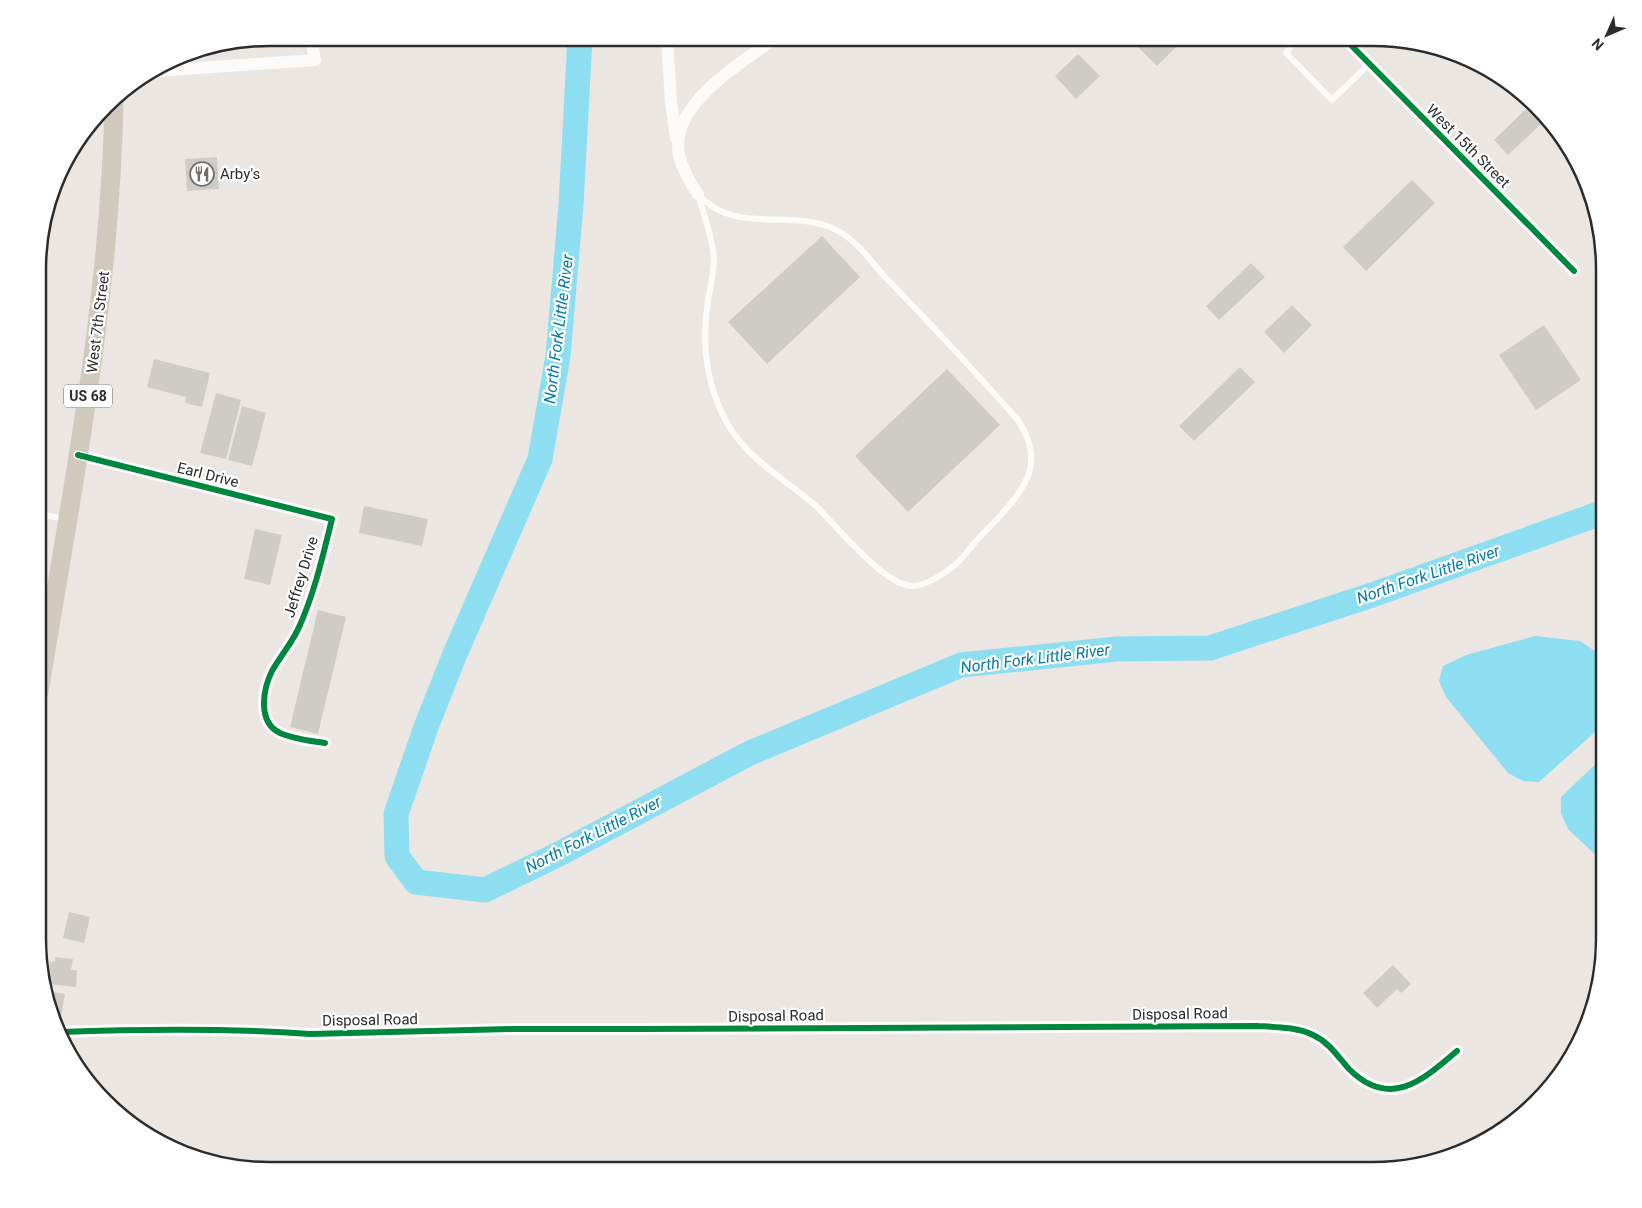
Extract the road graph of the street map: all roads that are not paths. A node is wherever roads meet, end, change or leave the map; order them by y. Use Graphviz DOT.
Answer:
graph roads {
  1 [pos="312,46"];
  2 [pos="668,46"];
  3 [pos="764,46"];
  4 [pos="1292,46"];
  5 [pos="1352,46"];
  6 [pos="1369,64"];
  7 [pos="169,70"];
  8 [pos="113,111"];
  9 [pos="678,145"];
  10 [pos="698,194"];
  11 [pos="1574,272"];
  12 [pos="78,455"];
  13 [pos="46,515"];
  14 [pos="67,519"];
  15 [pos="332,519"];
  16 [pos="46,609"];
  17 [pos="325,743"];
  18 [pos="67,1032"];
  19 [pos="1457,1051"];
  1 -- 7 [label="street"];
  2 -- 9 [label="street"];
  3 -- 9 [label="street"];
  4 -- 6 [label="lane"];
  5 -- 6 [label="street, West 15th Street"];
  6 -- 11 [label="street, West 15th Street"];
  8 -- 12 [label="main road, West 7th Street / US 68"];
  9 -- 10 [label="street"];
  10 -- 10 [label="lane"];
  12 -- 14 [label="main road, West 7th Street / US 68"];
  12 -- 15 [label="street, Earl Drive"];
  13 -- 14 [label="lane"];
  14 -- 16 [label="main road, West 7th Street / US 68"];
  15 -- 17 [label="street, Jeffrey Drive"];
  18 -- 19 [label="street, Disposal Road"];
}
